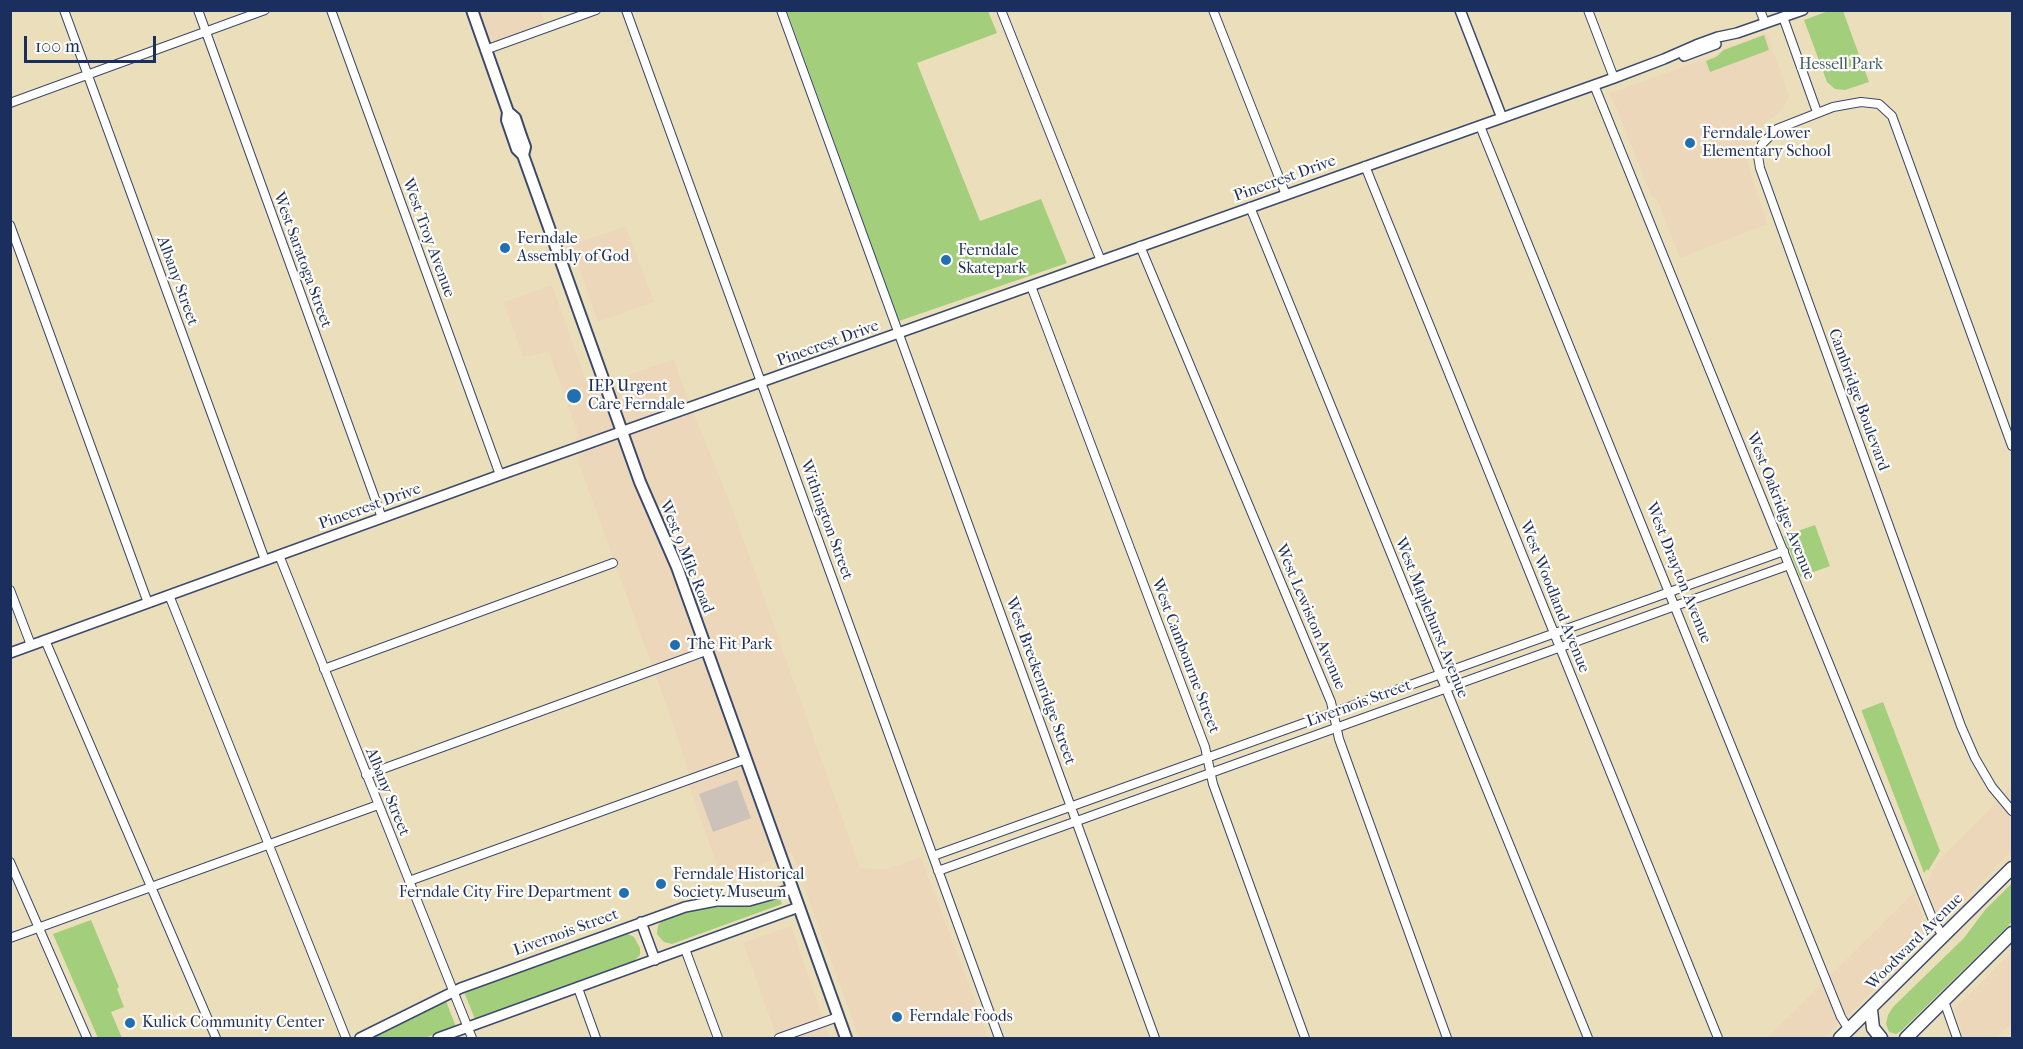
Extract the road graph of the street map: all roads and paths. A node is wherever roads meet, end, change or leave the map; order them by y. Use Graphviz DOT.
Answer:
graph roads {
  1 [pos="64,10"];
  2 [pos="198,10"];
  3 [pos="265,10"];
  4 [pos="331,10"];
  5 [pos="472,10"];
  6 [pos="596,10"];
  7 [pos="626,10"];
  8 [pos="781,10"];
  9 [pos="1001,10"];
  10 [pos="1213,10"];
  11 [pos="1460,10"];
  12 [pos="1588,10"];
  13 [pos="1760,10"];
  14 [pos="1803,10"];
  15 [pos="1783,17"];
  16 [pos="1765,23"];
  17 [pos="206,32"];
  18 [pos="486,50"];
  19 [pos="88,75"];
  20 [pos="1614,78"];
  21 [pos="1594,85"];
  22 [pos="10,103"];
  23 [pos="1817,112"];
  24 [pos="1502,118"];
  25 [pos="1480,126"];
  26 [pos="1365,166"];
  27 [pos="1286,195"];
  28 [pos="1250,207"];
  29 [pos="10,225"];
  30 [pos="1140,246"];
  31 [pos="1101,261"];
  32 [pos="1031,286"];
  33 [pos="898,334"];
  34 [pos="761,383"];
  35 [pos="623,433"];
  36 [pos="2013,446"];
  37 [pos="500,475"];
  38 [pos="382,518"];
  39 [pos="1784,551"];
  40 [pos="279,555"];
  41 [pos="265,560"];
  42 [pos="613,563"];
  43 [pos="1789,565"];
  44 [pos="10,590"];
  45 [pos="1670,592"];
  46 [pos="169,595"];
  47 [pos="148,603"];
  48 [pos="1675,607"];
  49 [pos="1555,634"];
  50 [pos="45,640"];
  51 [pos="31,645"];
  52 [pos="1560,648"];
  53 [pos="706,651"];
  54 [pos="10,653"];
  55 [pos="324,669"];
  56 [pos="1440,675"];
  57 [pos="1446,689"];
  58 [pos="1334,714"];
  59 [pos="1337,728"];
  60 [pos="1207,758"];
  61 [pos="746,759"];
  62 [pos="1210,774"];
  63 [pos="366,775"];
  64 [pos="378,805"];
  65 [pos="1071,807"];
  66 [pos="2013,811"];
  67 [pos="1076,821"];
  68 [pos="268,845"];
  69 [pos="933,856"];
  70 [pos="10,862"];
  71 [pos="2013,868"];
  72 [pos="938,870"];
  73 [pos="409,881"];
  74 [pos="151,887"];
  75 [pos="792,889"];
  76 [pos="799,907"];
  77 [pos="641,922"];
  78 [pos="39,928"];
  79 [pos="2013,933"];
  80 [pos="1943,936"];
  81 [pos="10,938"];
  82 [pos="686,948"];
  83 [pos="655,960"];
  84 [pos="578,988"];
  85 [pos="453,992"];
  86 [pos="1944,1001"];
  87 [pos="1872,1010"];
  88 [pos="838,1017"];
  89 [pos="468,1028"];
  90 [pos="1845,1034"];
  91 [pos="87,1038"];
  92 [pos="216,1038"];
  93 [pos="346,1038"];
  94 [pos="360,1038"];
  95 [pos="438,1038"];
  96 [pos="472,1038"];
  97 [pos="596,1038"];
  98 [pos="718,1038"];
  99 [pos="779,1038"];
  100 [pos="846,1038"];
  101 [pos="999,1038"];
  102 [pos="1155,1038"];
  103 [pos="1305,1038"];
  104 [pos="1447,1038"];
  105 [pos="1588,1038"];
  106 [pos="1718,1038"];
  107 [pos="1881,1038"];
  108 [pos="1906,1038"];
  109 [pos="1957,1038"];
  1 -- 19 [label="street, Albany Street"];
  2 -- 17 [label="street, West Saratoga Street"];
  3 -- 17 [label="street"];
  4 -- 37 [label="street, West Troy Avenue"];
  5 -- 18 [label="main road, West 9 Mile Road"];
  6 -- 18 [label="street"];
  7 -- 34 [label="street, Withington Street"];
  8 -- 33 [label="street, West Breckenridge Street"];
  9 -- 31 [label="street"];
  10 -- 27 [label="street"];
  11 -- 24 [label="street"];
  12 -- 20 [label="street"];
  13 -- 16 [label="street"];
  14 -- 15 [label="street, Pinecrest Drive"];
  15 -- 16 [label="street, Pinecrest Drive"];
  15 -- 23 [label="street"];
  16 -- 20 [label="street, Pinecrest Drive"];
  17 -- 19 [label="street"];
  17 -- 38 [label="street, West Saratoga Street"];
  18 -- 35 [label="main road, West 9 Mile Road"];
  19 -- 22 [label="street"];
  19 -- 41 [label="street, Albany Street"];
  20 -- 21 [label="street, Pinecrest Drive"];
  21 -- 24 [label="street, Pinecrest Drive"];
  21 -- 39 [label="street, West Oakridge Avenue"];
  23 -- 36 [label="street, Cambridge Boulevard"];
  23 -- 66 [label="street, Cambridge Boulevard"];
  24 -- 25 [label="street, Pinecrest Drive"];
  25 -- 26 [label="street, Pinecrest Drive"];
  25 -- 45 [label="street, West Drayton Avenue"];
  26 -- 27 [label="street, Pinecrest Drive"];
  26 -- 49 [label="street, West Woodland Avenue"];
  27 -- 28 [label="street, Pinecrest Drive"];
  28 -- 30 [label="street, Pinecrest Drive"];
  28 -- 56 [label="street, West Maplehurst Avenue"];
  29 -- 47 [label="street"];
  30 -- 31 [label="street, Pinecrest Drive"];
  30 -- 58 [label="street, West Lewiston Avenue"];
  31 -- 32 [label="street, Pinecrest Drive"];
  32 -- 33 [label="street, Pinecrest Drive"];
  32 -- 60 [label="street, West Cambourne Street"];
  33 -- 34 [label="street, Pinecrest Drive"];
  33 -- 65 [label="street, West Breckenridge Street"];
  34 -- 35 [label="street, Pinecrest Drive"];
  34 -- 69 [label="street, Withington Street"];
  35 -- 37 [label="street, Pinecrest Drive"];
  35 -- 53 [label="main road, West 9 Mile Road"];
  37 -- 38 [label="street, Pinecrest Drive"];
  38 -- 40 [label="street, Pinecrest Drive"];
  39 -- 43 [label="street, West Oakridge Avenue"];
  39 -- 45 [label="street, Livernois Street"];
  40 -- 41 [label="street, Pinecrest Drive"];
  40 -- 55 [label="street, Albany Street"];
  41 -- 46 [label="street, Pinecrest Drive"];
  42 -- 55 [label="street"];
  43 -- 48 [label="street, Livernois Street"];
  43 -- 80 [label="street, West Oakridge Avenue"];
  44 -- 51 [label="street"];
  45 -- 48 [label="street, West Drayton Avenue"];
  45 -- 49 [label="street, Livernois Street"];
  46 -- 47 [label="street, Pinecrest Drive"];
  46 -- 68 [label="street"];
  47 -- 50 [label="street, Pinecrest Drive"];
  48 -- 52 [label="street, Livernois Street"];
  48 -- 90 [label="street, West Drayton Avenue"];
  49 -- 52 [label="street, West Woodland Avenue"];
  49 -- 56 [label="street, Livernois Street"];
  50 -- 51 [label="street, Pinecrest Drive"];
  50 -- 74 [label="street"];
  51 -- 54 [label="street, Pinecrest Drive"];
  52 -- 57 [label="street, Livernois Street"];
  52 -- 106 [label="street, West Woodland Avenue"];
  53 -- 61 [label="main road, West 9 Mile Road"];
  53 -- 63 [label="street"];
  55 -- 63 [label="street, Albany Street"];
  56 -- 57 [label="street, West Maplehurst Avenue"];
  56 -- 58 [label="street, Livernois Street"];
  57 -- 59 [label="street, Livernois Street"];
  57 -- 105 [label="street, West Maplehurst Avenue"];
  58 -- 59 [label="street, West Lewiston Avenue"];
  58 -- 60 [label="street, Livernois Street"];
  59 -- 62 [label="street, Livernois Street"];
  59 -- 104 [label="street, West Lewiston Avenue"];
  60 -- 62 [label="street, West Cambourne Street"];
  60 -- 65 [label="street, Livernois Street"];
  61 -- 73 [label="street"];
  61 -- 75 [label="main road, West 9 Mile Road"];
  62 -- 67 [label="street, Livernois Street"];
  62 -- 103 [label="street, West Cambourne Street"];
  63 -- 64 [label="street, Albany Street"];
  64 -- 68 [label="street"];
  64 -- 73 [label="street, Albany Street"];
  65 -- 67 [label="street, West Breckenridge Street"];
  65 -- 69 [label="street, Livernois Street"];
  67 -- 72 [label="street, Livernois Street"];
  67 -- 102 [label="street, West Breckenridge Street"];
  68 -- 74 [label="street"];
  68 -- 93 [label="street"];
  69 -- 72 [label="street, Withington Street"];
  70 -- 78 [label="street"];
  71 -- 80 [label="main road, Woodward Avenue"];
  72 -- 101 [label="street, Withington Street"];
  73 -- 85 [label="street, Albany Street"];
  74 -- 78 [label="street"];
  74 -- 92 [label="street"];
  75 -- 76 [label="main road, West 9 Mile Road"];
  75 -- 77 [label="street, Livernois Street"];
  76 -- 82 [label="street"];
  76 -- 88 [label="main road, West 9 Mile Road"];
  77 -- 83 [label="street"];
  77 -- 85 [label="street, Livernois Street"];
  78 -- 81 [label="street"];
  78 -- 91 [label="street"];
  79 -- 86 [label="main road"];
  80 -- 87 [label="main road, Woodward Avenue"];
  82 -- 83 [label="street"];
  82 -- 98 [label="street"];
  83 -- 84 [label="street"];
  84 -- 89 [label="street"];
  84 -- 97 [label="street"];
  85 -- 89 [label="street, Albany Street"];
  85 -- 94 [label="street, Livernois Street"];
  86 -- 108 [label="main road"];
  86 -- 109 [label="street"];
  87 -- 90 [label="main road, Woodward Avenue"];
  87 -- 107 [label="main road"];
  88 -- 99 [label="street"];
  88 -- 100 [label="main road, West 9 Mile Road"];
  89 -- 95 [label="street"];
  89 -- 96 [label="street, Albany Street"];
}
